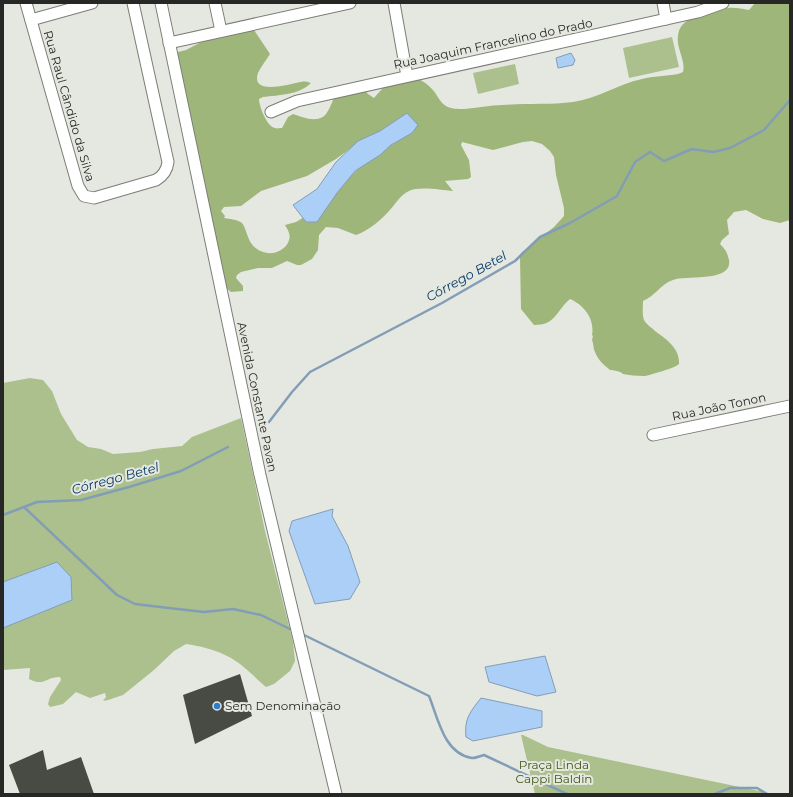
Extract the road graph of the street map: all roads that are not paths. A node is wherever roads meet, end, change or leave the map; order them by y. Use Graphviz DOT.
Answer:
graph roads {
  1 [pos="26,3"];
  2 [pos="92,3"];
  3 [pos="133,3"];
  4 [pos="161,3"];
  5 [pos="215,3"];
  6 [pos="350,3"];
  7 [pos="394,3"];
  8 [pos="663,3"];
  9 [pos="722,3"];
  10 [pos="305,8"];
  11 [pos="666,19"];
  12 [pos="31,20"];
  13 [pos="221,31"];
  14 [pos="169,43"];
  15 [pos="407,76"];
  16 [pos="271,112"];
  17 [pos="790,406"];
  18 [pos="653,435"];
  19 [pos="336,794"];
  1 -- 12 [label="street, Rua Raul Cândido da Silva"];
  2 -- 12 [label="street"];
  3 -- 12 [label="street, Rua Raul Cândido da Silva"];
  4 -- 14 [label="street, Avenida Constante Pavan"];
  5 -- 13 [label="street"];
  6 -- 10 [label="street"];
  7 -- 15 [label="street"];
  8 -- 11 [label="street"];
  9 -- 11 [label="street, Rua Joaquim Francelino do Prado"];
  10 -- 13 [label="street"];
  11 -- 15 [label="street, Rua Joaquim Francelino do Prado"];
  13 -- 14 [label="street"];
  14 -- 19 [label="street, Avenida Constante Pavan"];
  15 -- 16 [label="street, Rua Joaquim Francelino do Prado"];
  17 -- 18 [label="street, Rua João Tonon"];
}
